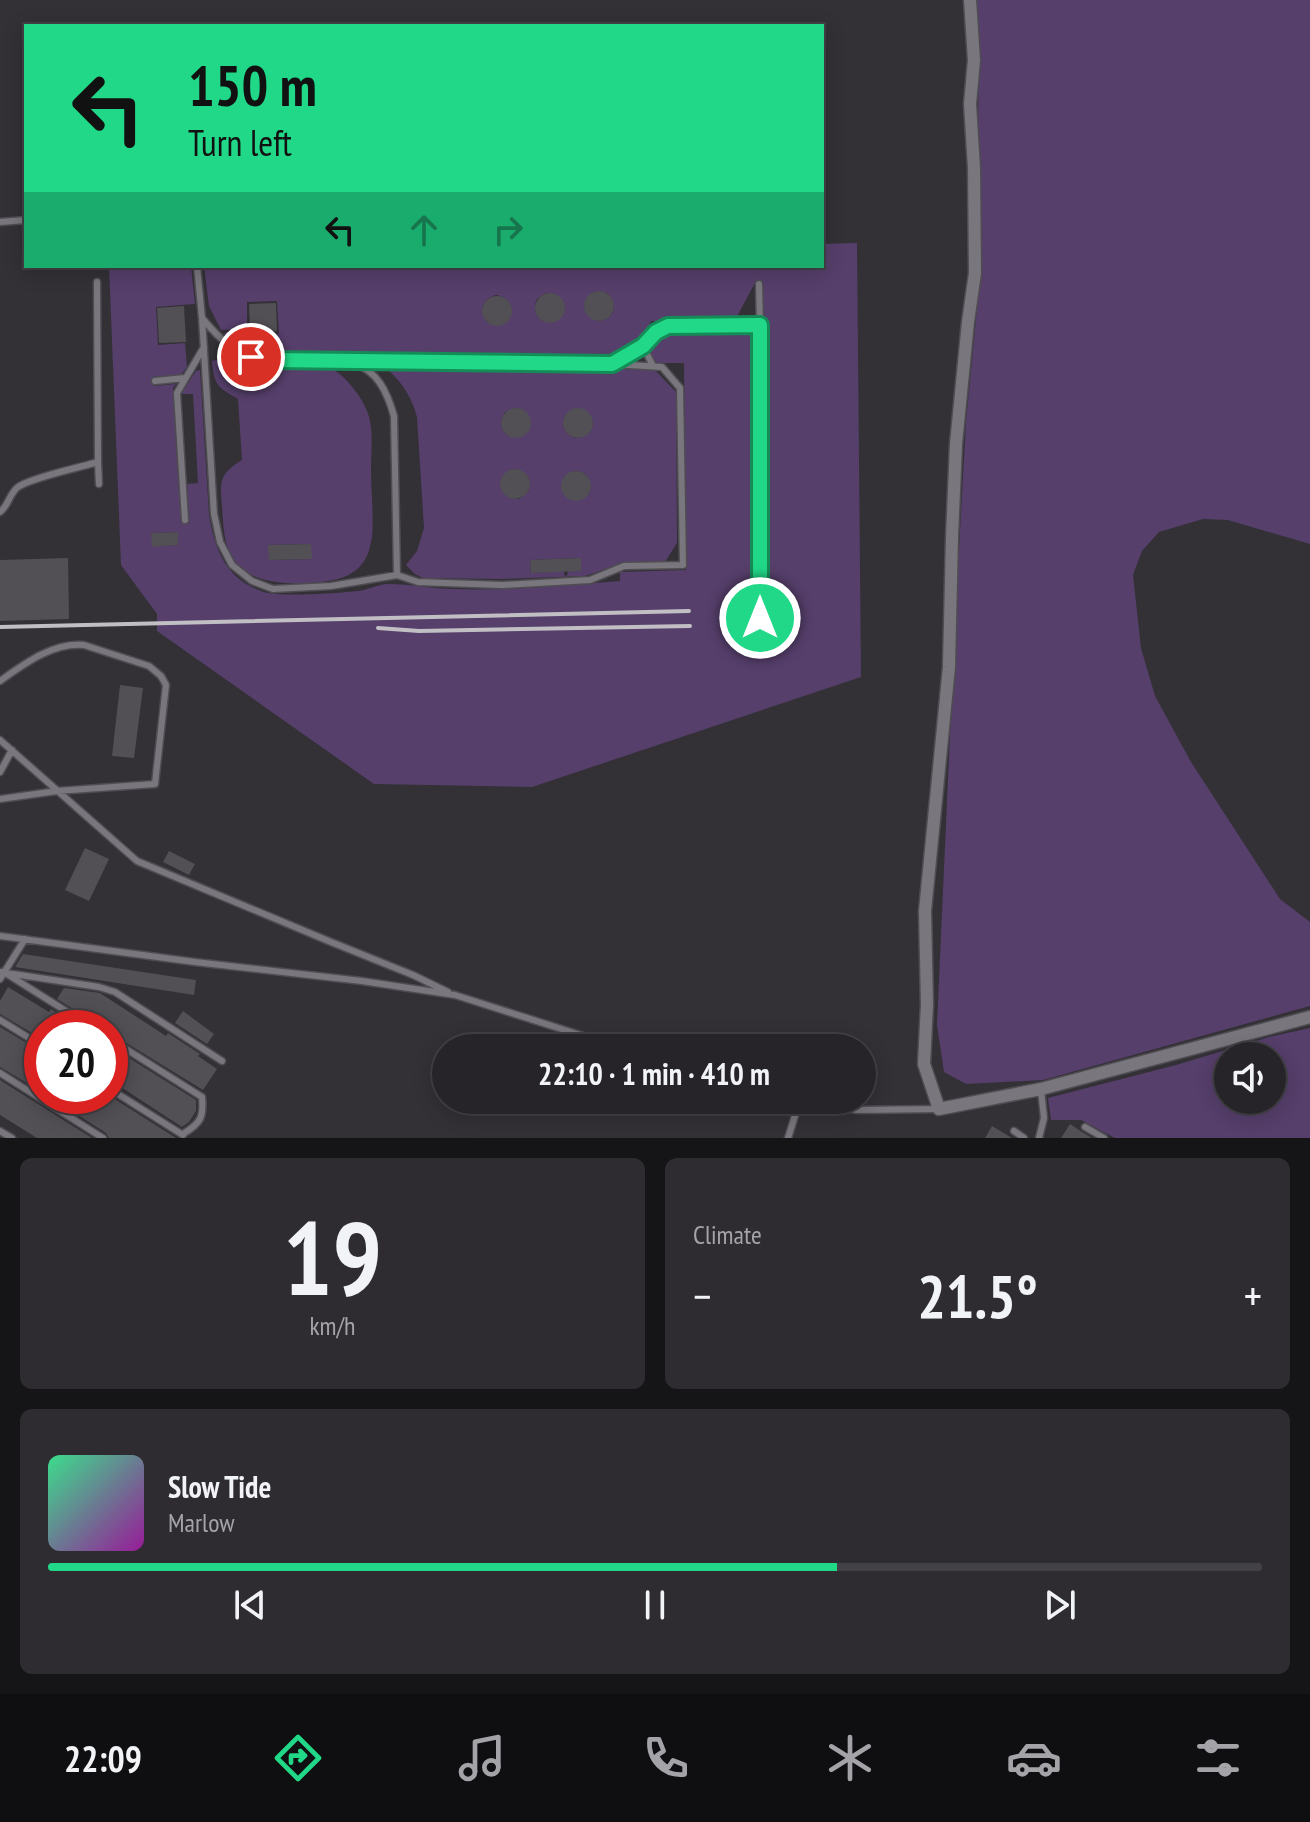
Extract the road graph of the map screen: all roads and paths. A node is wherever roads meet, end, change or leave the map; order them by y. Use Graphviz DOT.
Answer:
graph roads {
  1 [pos="970,0"];
  2 [pos="24,220"];
  3 [pos="0,222"];
  4 [pos="197,268"];
  5 [pos="97,282"];
  6 [pos="759,284"];
  7 [pos="202,318"];
  8 [pos="760,325"];
  9 [pos="643,346"];
  10 [pos="204,347"];
  11 [pos="346,361"];
  12 [pos="612,364"];
  13 [pos="653,366"];
  14 [pos="185,378"];
  15 [pos="155,381"];
  16 [pos="98,462"];
  17 [pos="99,484"];
  18 [pos="0,512"];
  19 [pos="185,520"];
  20 [pos="397,575"];
  21 [pos="760,618"];
  22 [pos="0,681"];
  23 [pos="0,740"];
  24 [pos="12,750"];
  25 [pos="0,772"];
  26 [pos="57,791"];
  27 [pos="0,799"];
  28 [pos="0,936"];
  29 [pos="25,939"];
  30 [pos="1,974"];
  31 [pos="455,995"];
  32 [pos="62,1010"];
  33 [pos="1310,1017"];
  34 [pos="0,1020"];
  35 [pos="577,1034"];
  36 [pos="24,1035"];
  37 [pos="128,1050"];
  38 [pos="222,1061"];
  39 [pos="0,1073"];
  40 [pos="1041,1089"];
  41 [pos="128,1100"];
  42 [pos="939,1109"];
  43 [pos="876,1110"];
  44 [pos="796,1114"];
  45 [pos="1085,1127"];
  46 [pos="0,1131"];
  47 [pos="1014,1131"];
  48 [pos="184,1136"];
  49 [pos="12,1138"];
  50 [pos="103,1138"];
  51 [pos="788,1138"];
  52 [pos="1024,1138"];
  53 [pos="1039,1138"];
  54 [pos="1104,1138"];
  1 -- 42 [label="street"];
  2 -- 3 [label="lane"];
  4 -- 7 [label="lane"];
  5 -- 16 [label="lane"];
  6 -- 8 [label="lane"];
  7 -- 10 [label="lane"];
  7 -- 11 [label="lane"];
  8 -- 9 [label="lane"];
  8 -- 21 [label="lane"];
  9 -- 12 [label="lane"];
  9 -- 13 [label="lane"];
  10 -- 14 [label="lane"];
  10 -- 20 [label="lane"];
  11 -- 12 [label="lane"];
  11 -- 20 [label="lane"];
  12 -- 13 [label="lane"];
  13 -- 20 [label="lane"];
  14 -- 15 [label="lane"];
  14 -- 19 [label="lane"];
  16 -- 17 [label="lane"];
  16 -- 18 [label="lane"];
  22 -- 26 [label="lane"];
  23 -- 24 [label="lane"];
  24 -- 25 [label="lane"];
  24 -- 26 [label="lane"];
  26 -- 27 [label="lane"];
  26 -- 31 [label="lane"];
  28 -- 29 [label="lane"];
  29 -- 30 [label="lane"];
  29 -- 31 [label="lane"];
  30 -- 32 [label="lane"];
  30 -- 38 [label="lane"];
  31 -- 35 [label="lane"];
  33 -- 40 [label="street"];
  34 -- 36 [label="lane"];
  37 -- 48 [label="lane"];
  39 -- 50 [label="lane"];
  40 -- 42 [label="street"];
  40 -- 53 [label="lane"];
  41 -- 48 [label="lane"];
  42 -- 43 [label="lane"];
  44 -- 51 [label="lane"];
  45 -- 54 [label="lane"];
  46 -- 49 [label="lane"];
  47 -- 52 [label="lane"];
}
